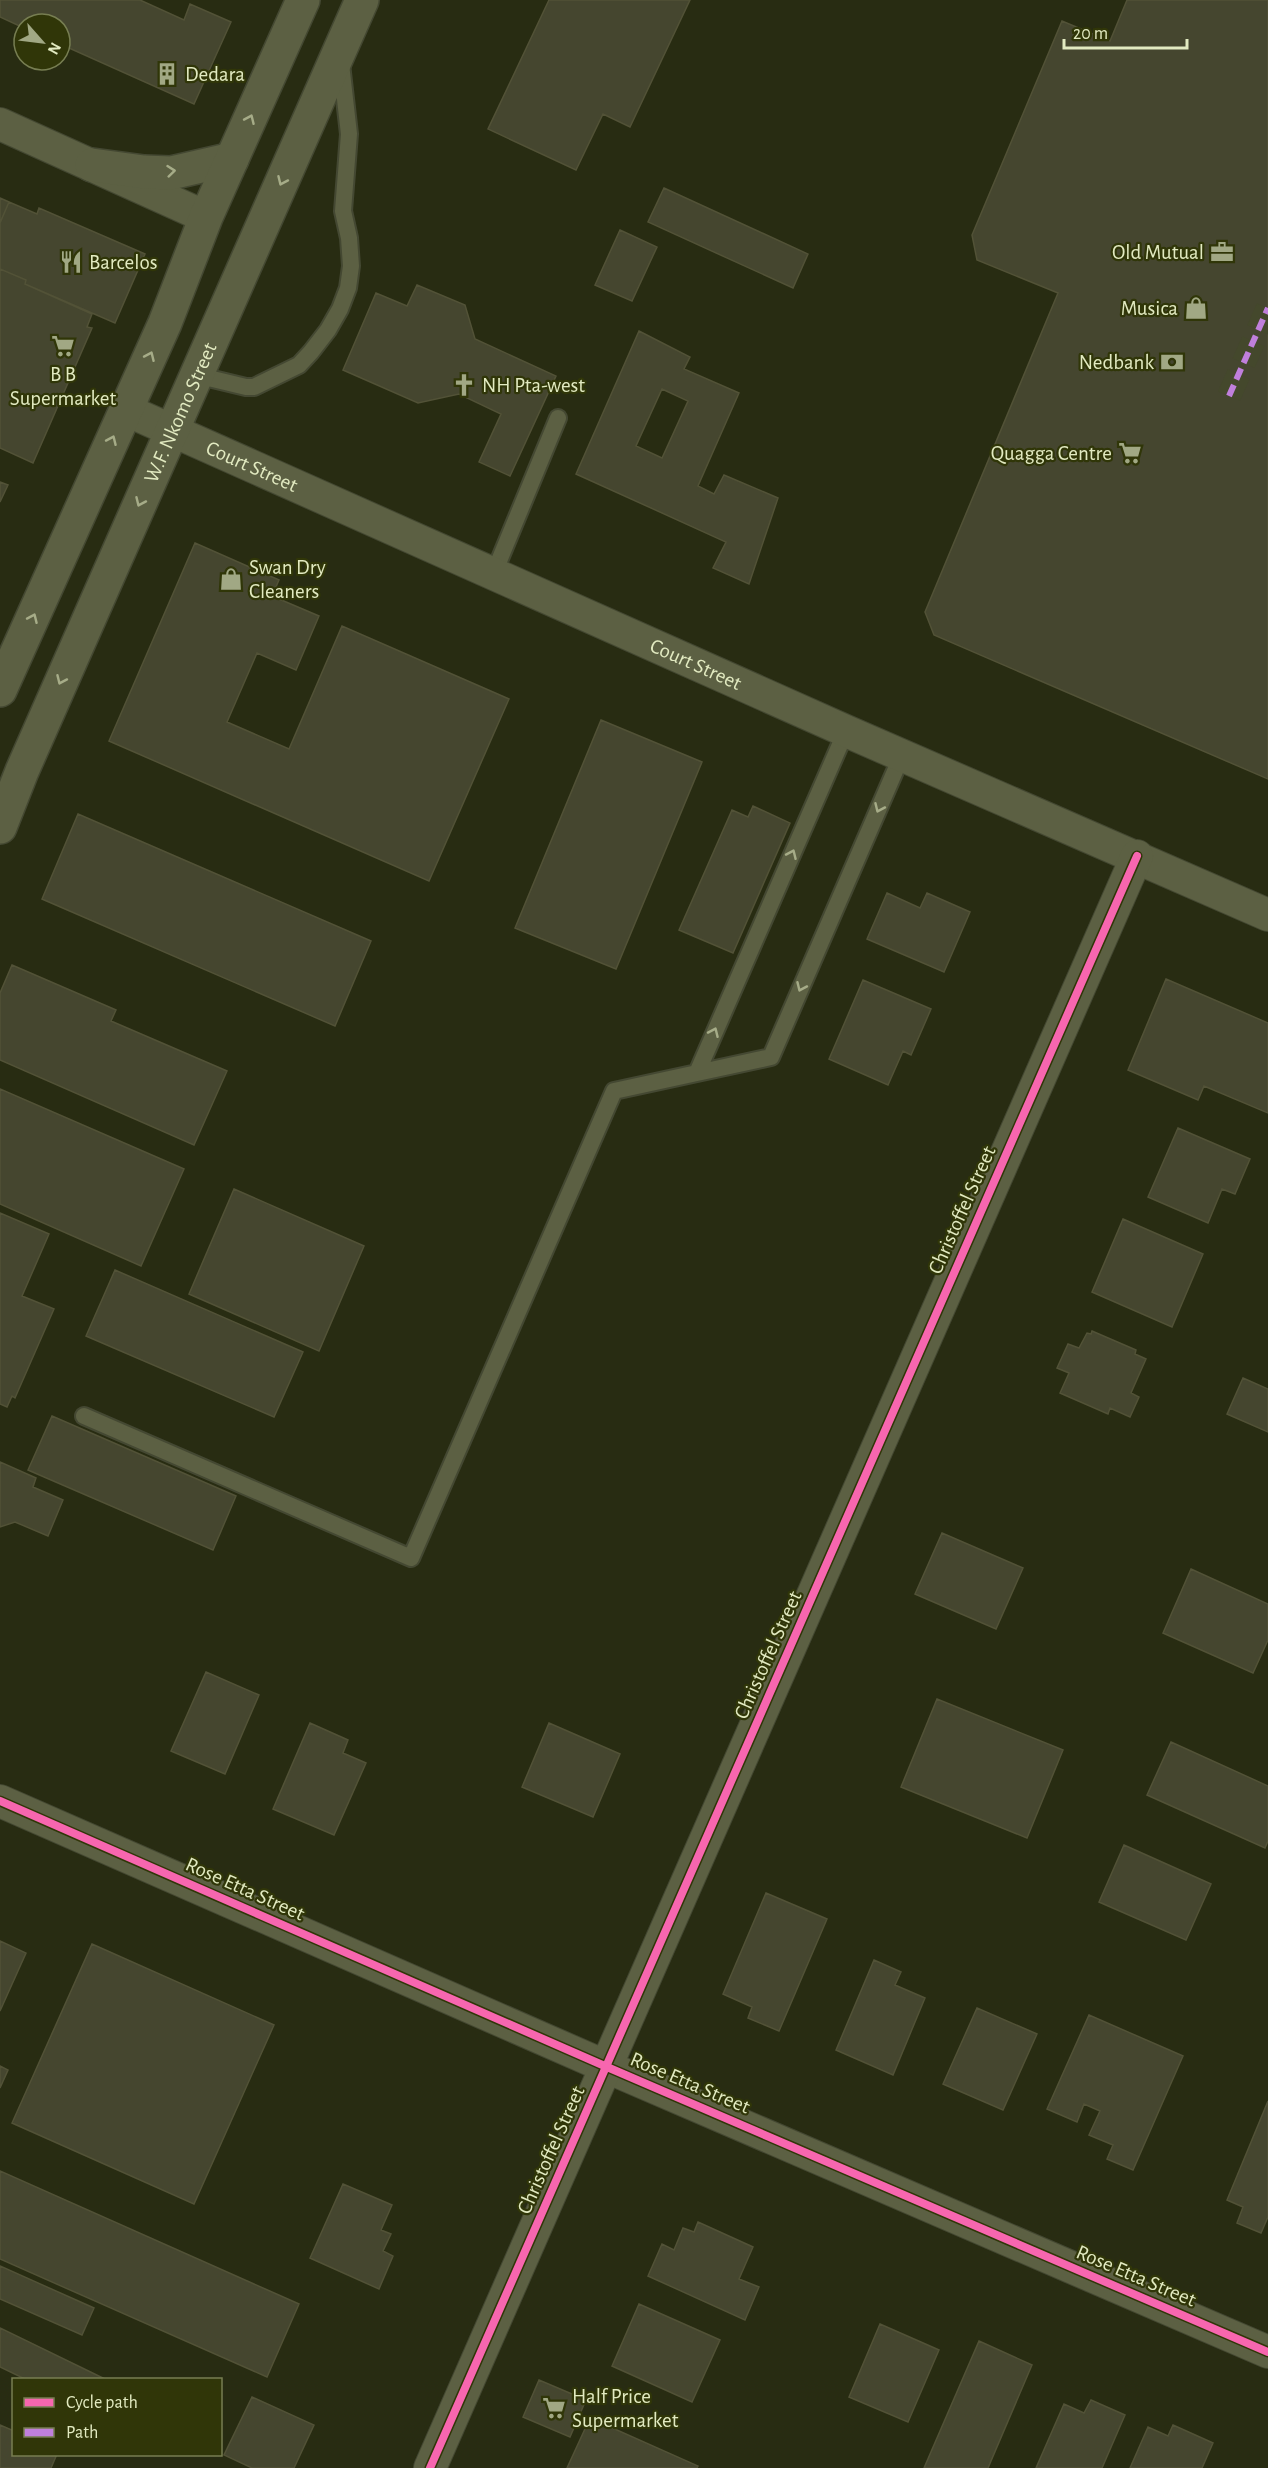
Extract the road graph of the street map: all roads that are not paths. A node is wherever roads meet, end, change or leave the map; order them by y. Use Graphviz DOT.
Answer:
graph roads {
  1 [pos="362,0"];
  2 [pos="293,6"];
  3 [pos="339,51"];
  4 [pos="0,124"];
  5 [pos="232,159"];
  6 [pos="92,165"];
  7 [pos="206,217"];
  8 [pos="196,375"];
  9 [pos="126,410"];
  10 [pos="558,418"];
  11 [pos="172,429"];
  12 [pos="494,573"];
  13 [pos="0,690"];
  14 [pos="846,730"];
  15 [pos="902,755"];
  16 [pos="0,827"];
  17 [pos="1137,856"];
  18 [pos="1268,915"];
  19 [pos="697,1073"];
  20 [pos="84,1416"];
  21 [pos="0,1801"];
  22 [pos="607,2067"];
  23 [pos="1268,2352"];
  24 [pos="430,2468"];
  1 -- 3 [label="main road, W.F. Nkomo Street"];
  5 -- 2 [label="main road, one-way"];
  3 -- 8 [label="main road, W.F. Nkomo Street, one-way"];
  3 -- 8 [label="lane"];
  4 -- 6 [label="street"];
  6 -- 5 [label="main road, one-way"];
  5 -- 7 [label="main road"];
  6 -- 7 [label="street"];
  9 -- 7 [label="main road, one-way"];
  8 -- 11 [label="main road, W.F. Nkomo Street"];
  9 -- 11 [label="street, Court Street"];
  13 -- 9 [label="main road, one-way"];
  10 -- 12 [label="lane"];
  11 -- 12 [label="street, Court Street"];
  11 -- 16 [label="main road, W.F. Nkomo Street, one-way"];
  12 -- 14 [label="street, Court Street"];
  14 -- 15 [label="street, Court Street"];
  19 -- 14 [label="lane, one-way"];
  15 -- 17 [label="street, Court Street"];
  15 -- 19 [label="lane, one-way"];
  17 -- 18 [label="street, Court Street"];
  17 -- 22 [label="street, Christoffel Street"];
  19 -- 20 [label="lane"];
  21 -- 22 [label="street, Rose Etta Street"];
  22 -- 23 [label="street, Rose Etta Street"];
  22 -- 24 [label="street, Christoffel Street"];
}
